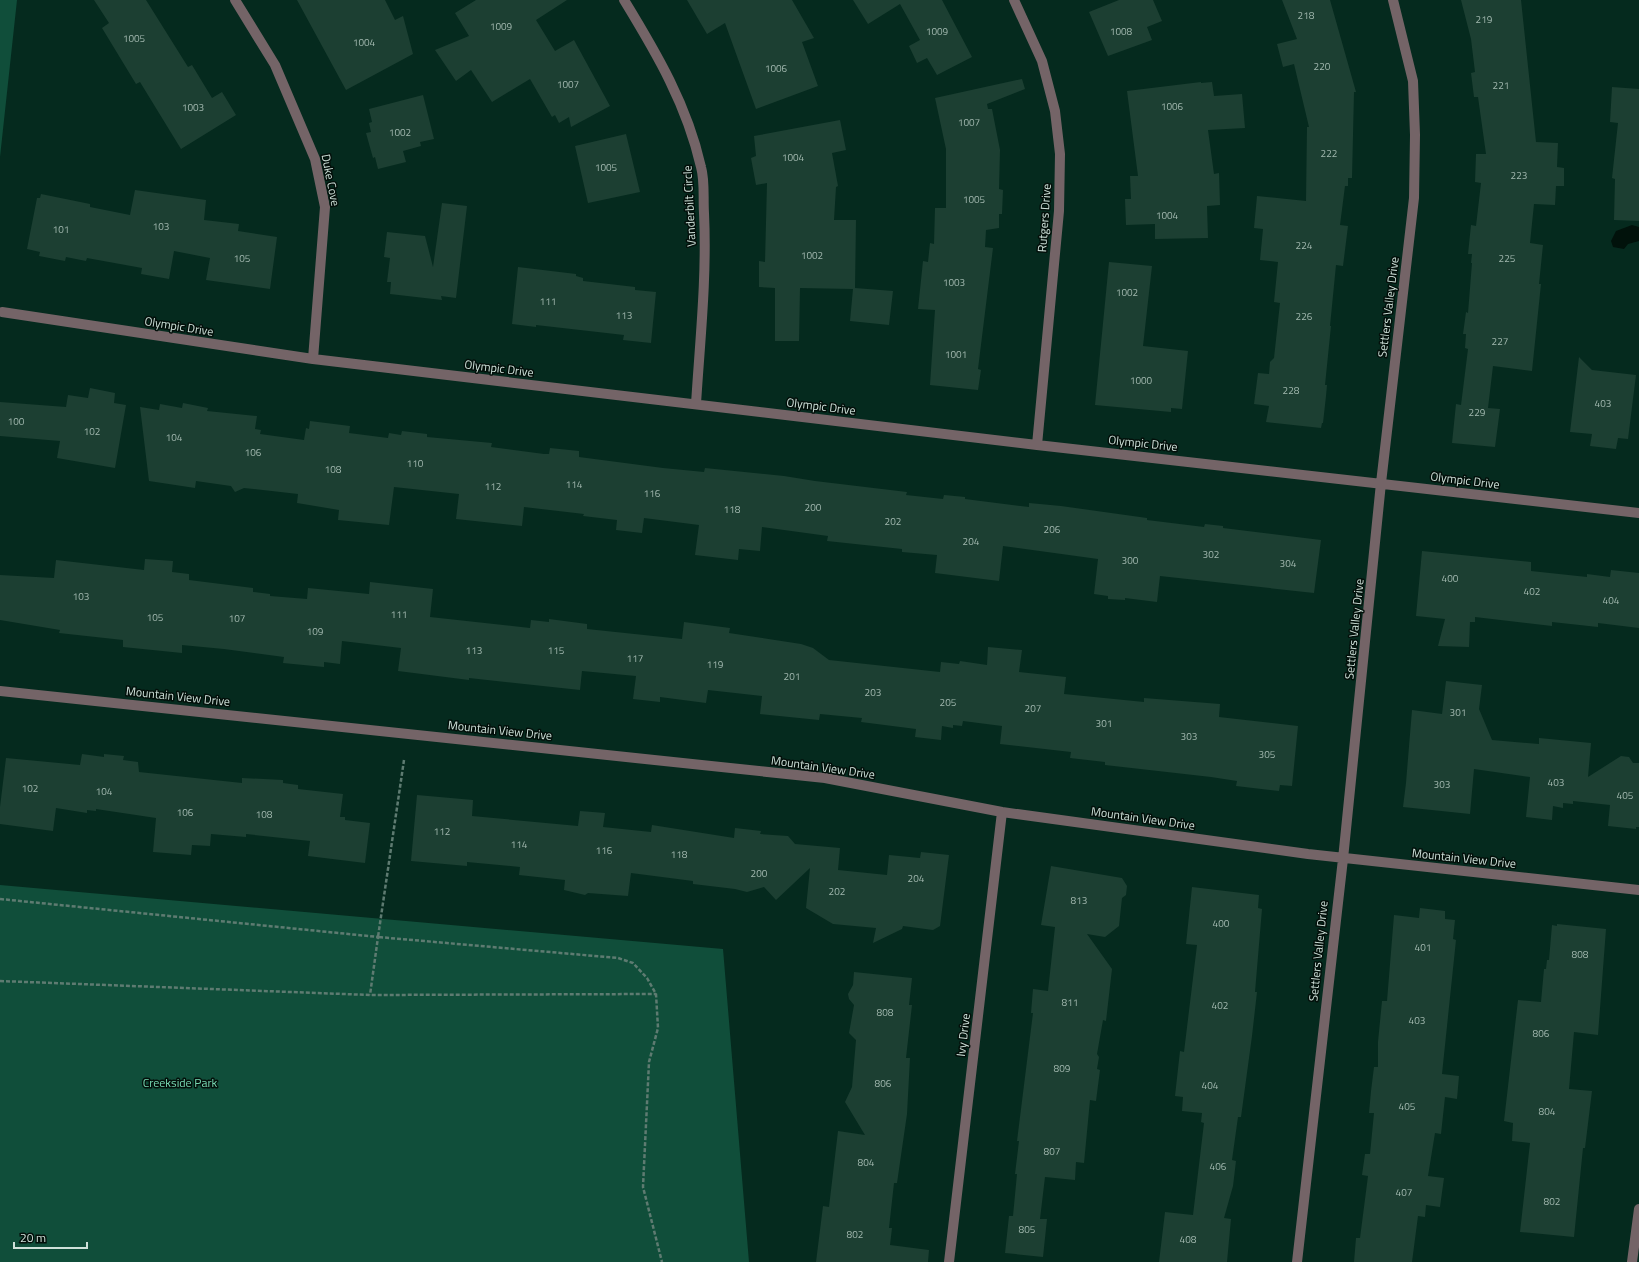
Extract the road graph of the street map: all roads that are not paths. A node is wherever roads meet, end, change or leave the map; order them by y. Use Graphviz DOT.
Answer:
graph roads {
  1 [pos="235,0"];
  2 [pos="624,0"];
  3 [pos="1014,0"];
  4 [pos="1393,0"];
  5 [pos="2,312"];
  6 [pos="313,360"];
  7 [pos="696,404"];
  8 [pos="1037,445"];
  9 [pos="1381,483"];
  10 [pos="1639,513"];
  11 [pos="0,690"];
  12 [pos="1002,812"];
  13 [pos="1343,859"];
  14 [pos="1639,890"];
  15 [pos="1639,1209"];
  16 [pos="949,1262"];
  17 [pos="1297,1262"];
  18 [pos="1632,1262"];
  1 -- 6 [label="street, Duke Cove"];
  2 -- 7 [label="street, Vanderbilt Circle"];
  3 -- 8 [label="street, Rutgers Drive"];
  4 -- 9 [label="street, Settlers Valley Drive"];
  5 -- 6 [label="street, Olympic Drive"];
  6 -- 7 [label="street, Olympic Drive"];
  7 -- 8 [label="street, Olympic Drive"];
  8 -- 9 [label="street, Olympic Drive"];
  9 -- 10 [label="street, Olympic Drive"];
  9 -- 13 [label="street, Settlers Valley Drive"];
  11 -- 12 [label="street, Mountain View Drive"];
  12 -- 13 [label="street, Mountain View Drive"];
  12 -- 16 [label="street, Ivy Drive"];
  13 -- 14 [label="street, Mountain View Drive"];
  13 -- 17 [label="street, Settlers Valley Drive"];
  15 -- 18 [label="street"];
}
